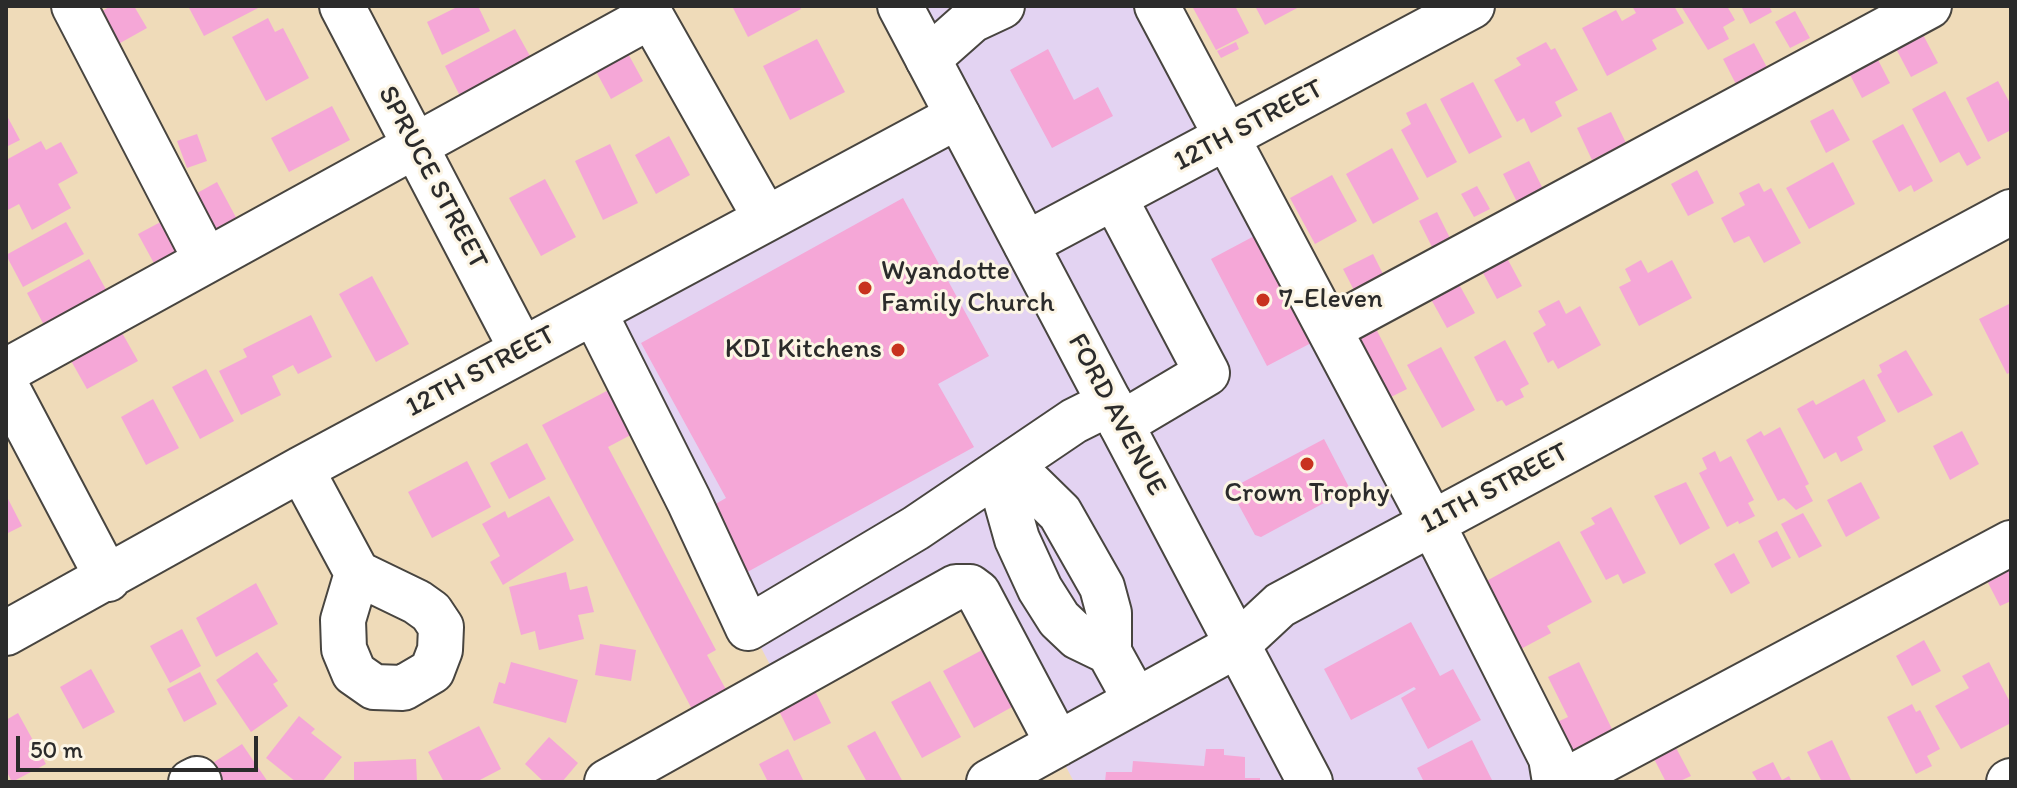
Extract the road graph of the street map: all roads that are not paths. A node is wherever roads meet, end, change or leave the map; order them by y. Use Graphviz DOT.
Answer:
graph roads {
  1 [pos="74,6"];
  2 [pos="342,6"];
  3 [pos="900,6"];
  4 [pos="1002,6"];
  5 [pos="1157,6"];
  6 [pos="1472,6"];
  7 [pos="1929,6"];
  8 [pos="647,11"];
  9 [pos="928,59"];
  10 [pos="958,116"];
  11 [pos="1226,139"];
  12 [pos="414,144"];
  13 [pos="1114,197"];
  14 [pos="2011,212"];
  15 [pos="766,219"];
  16 [pos="1026,244"];
  17 [pos="206,260"];
  18 [pos="594,312"];
  19 [pos="1331,328"];
  20 [pos="522,350"];
  21 [pos="8,390"];
  22 [pos="1115,413"];
  23 [pos="1011,465"];
  24 [pos="301,469"];
  25 [pos="1432,523"];
  26 [pos="2011,543"];
  27 [pos="357,573"];
  28 [pos="108,579"];
  29 [pos="6,633"];
  30 [pos="1237,645"];
  31 [pos="1136,701"];
  32 [pos="1058,744"];
  33 [pos="191,782"];
  34 [pos="199,782"];
  35 [pos="607,782"];
  36 [pos="989,782"];
  37 [pos="1310,782"];
  38 [pos="1555,782"];
  39 [pos="1563,782"];
  1 -- 17 [label="street"];
  2 -- 12 [label="street, SPRUCE STREET"];
  3 -- 9 [label="street, FORD AVENUE"];
  4 -- 9 [label="street"];
  5 -- 11 [label="street"];
  6 -- 11 [label="street, 12TH STREET"];
  7 -- 19 [label="street"];
  8 -- 12 [label="street"];
  8 -- 15 [label="street"];
  9 -- 10 [label="street, FORD AVENUE"];
  10 -- 15 [label="street, 12TH STREET"];
  10 -- 16 [label="street, FORD AVENUE"];
  11 -- 13 [label="street, 12TH STREET"];
  11 -- 19 [label="street"];
  12 -- 17 [label="street"];
  12 -- 20 [label="street, SPRUCE STREET"];
  13 -- 16 [label="street, 12TH STREET"];
  13 -- 22 [label="street"];
  14 -- 25 [label="street, 11TH STREET"];
  15 -- 18 [label="street, 12TH STREET"];
  16 -- 22 [label="street, FORD AVENUE"];
  17 -- 21 [label="street"];
  18 -- 20 [label="street, 12TH STREET"];
  18 -- 23 [label="street"];
  19 -- 25 [label="street"];
  20 -- 24 [label="street, 12TH STREET"];
  21 -- 28 [label="street"];
  22 -- 23 [label="street"];
  22 -- 30 [label="street, FORD AVENUE"];
  23 -- 31 [label="street"];
  24 -- 27 [label="street"];
  24 -- 28 [label="street, 12TH STREET"];
  25 -- 30 [label="street, 11TH STREET"];
  25 -- 38 [label="street"];
  26 -- 39 [label="street"];
  28 -- 29 [label="street, 12TH STREET"];
  30 -- 31 [label="street, 11TH STREET"];
  30 -- 37 [label="street, FORD AVENUE"];
  31 -- 32 [label="street, 11TH STREET"];
  32 -- 35 [label="street"];
  32 -- 36 [label="street, 11TH STREET"];
  33 -- 34 [label="street"];
}
